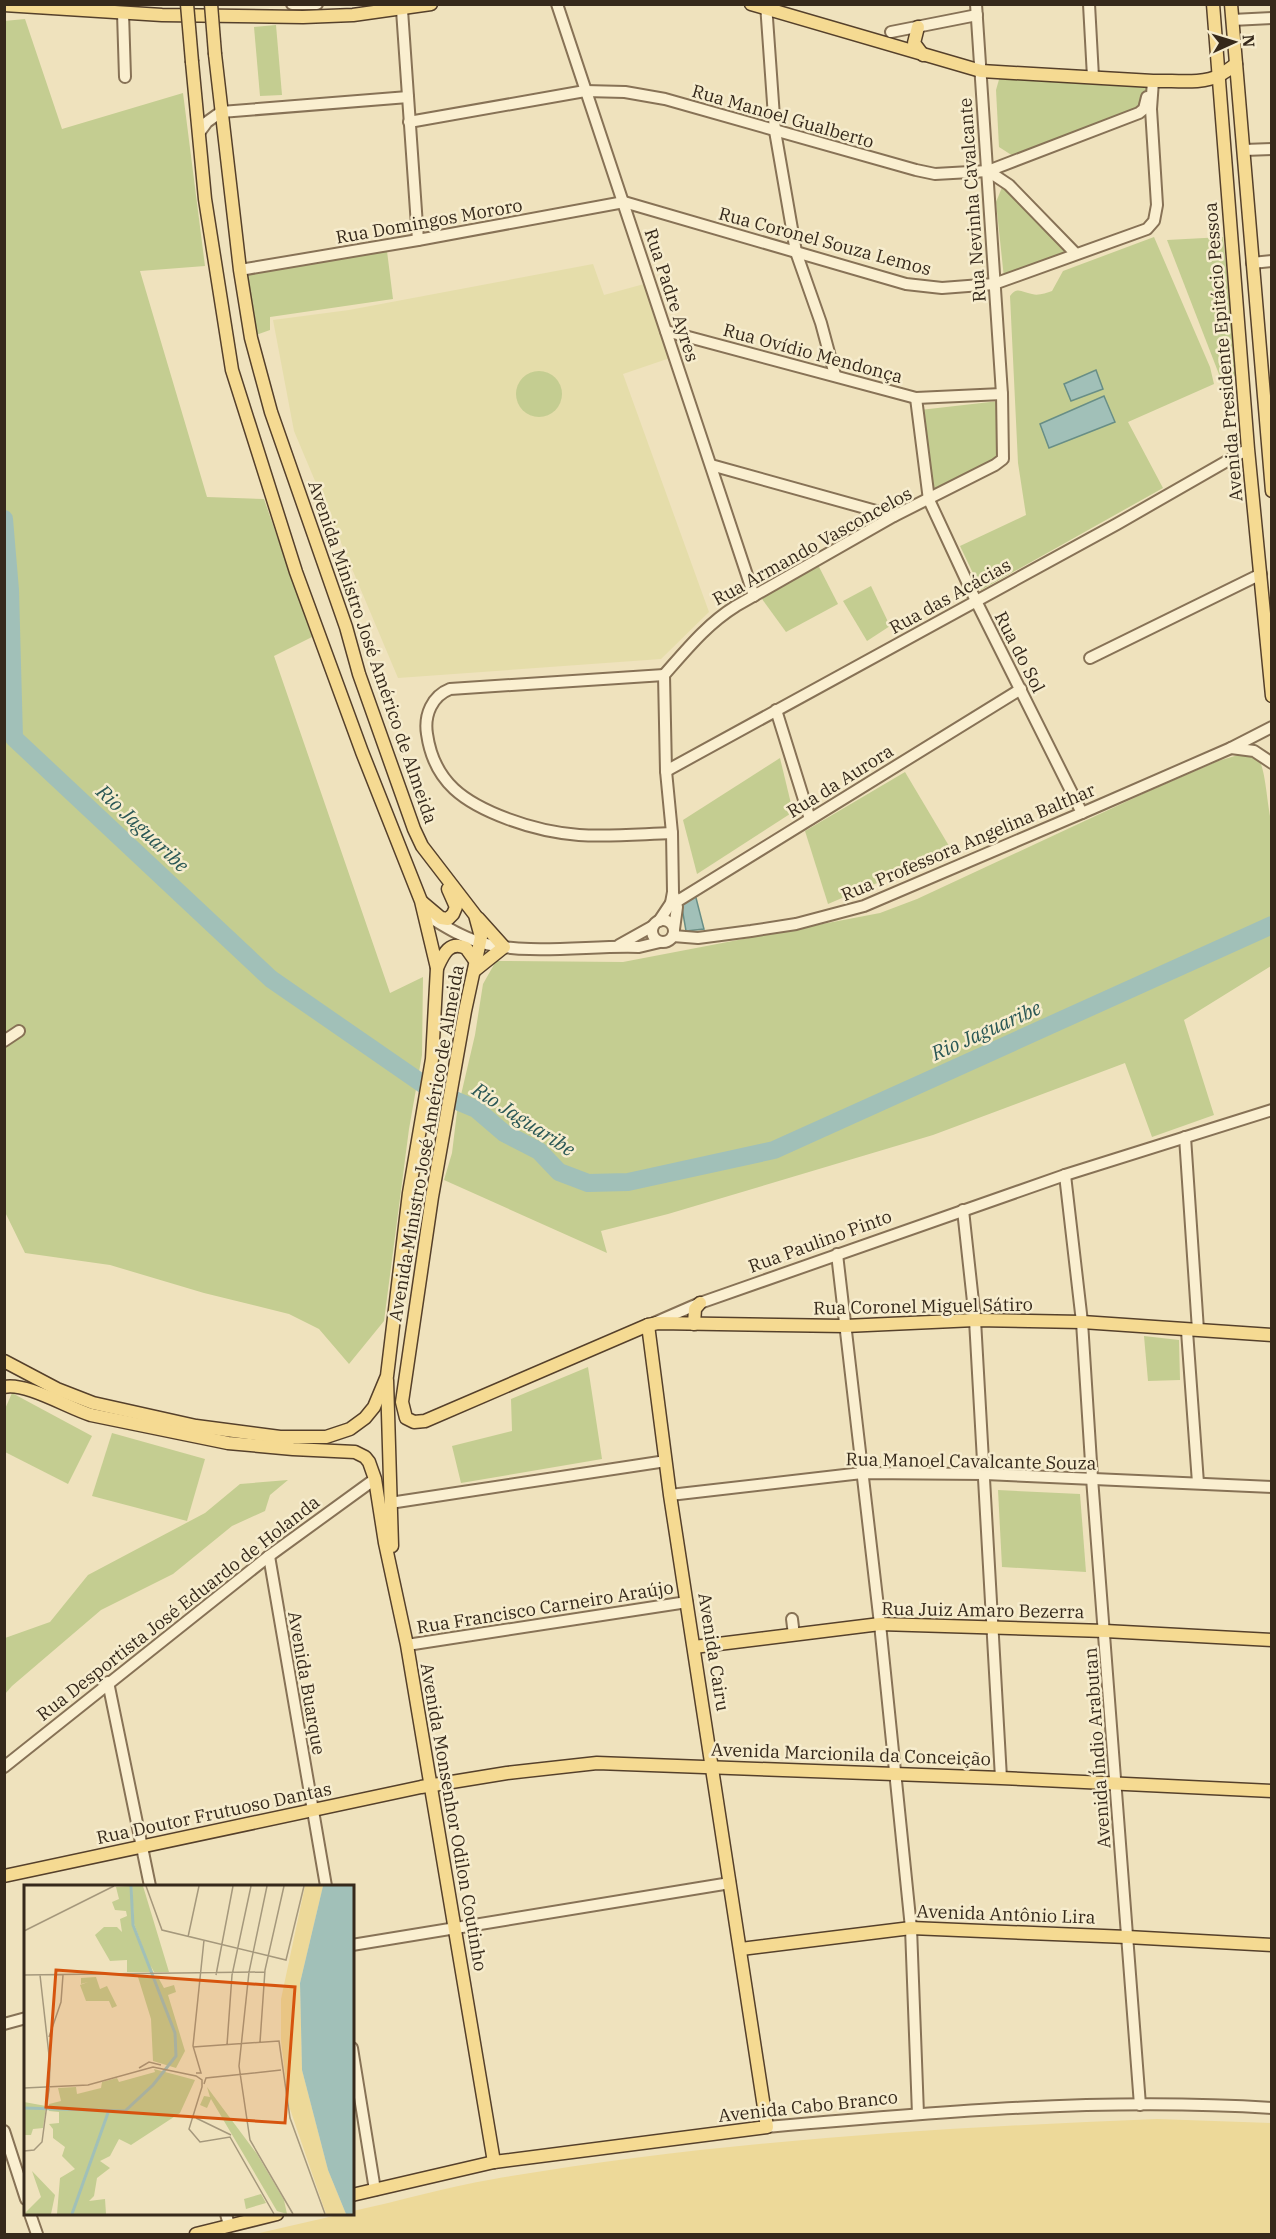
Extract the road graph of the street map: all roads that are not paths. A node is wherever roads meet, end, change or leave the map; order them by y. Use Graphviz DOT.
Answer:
graph roads {
  1 [pos="187,4"];
  2 [pos="211,4"];
  3 [pos="292,4"];
  4 [pos="317,4"];
  5 [pos="557,4"];
  6 [pos="751,4"];
  7 [pos="1089,4"];
  8 [pos="1213,4"];
  9 [pos="1231,4"];
  10 [pos="10,5"];
  11 [pos="430,5"];
  12 [pos="766,7"];
  13 [pos="100,8"];
  14 [pos="383,8"];
  15 [pos="402,10"];
  16 [pos="977,10"];
  17 [pos="123,13"];
  18 [pos="1272,18"];
  19 [pos="1232,20"];
  20 [pos="918,27"];
  21 [pos="891,32"];
  22 [pos="923,55"];
  23 [pos="1236,64"];
  24 [pos="981,71"];
  25 [pos="1219,76"];
  26 [pos="125,77"];
  27 [pos="1093,77"];
  28 [pos="1147,81"];
  29 [pos="585,92"];
  30 [pos="408,97"];
  31 [pos="221,112"];
  32 [pos="1139,113"];
  33 [pos="1152,118"];
  34 [pos="409,122"];
  35 [pos="775,131"];
  36 [pos="199,133"];
  37 [pos="1272,149"];
  38 [pos="1244,150"];
  39 [pos="988,171"];
  40 [pos="624,202"];
  41 [pos="418,240"];
  42 [pos="796,252"];
  43 [pos="1075,254"];
  44 [pos="1272,261"];
  45 [pos="1252,263"];
  46 [pos="240,270"];
  47 [pos="994,284"];
  48 [pos="666,331"];
  49 [pos="1267,374"];
  50 [pos="835,375"];
  51 [pos="1002,394"];
  52 [pos="916,398"];
  53 [pos="1248,449"];
  54 [pos="711,465"];
  55 [pos="1272,491"];
  56 [pos="929,500"];
  57 [pos="894,516"];
  58 [pos="1261,574"];
  59 [pos="754,596"];
  60 [pos="976,601"];
  61 [pos="1090,658"];
  62 [pos="664,675"];
  63 [pos="1021,689"];
  64 [pos="1272,696"];
  65 [pos="776,710"];
  66 [pos="1272,727"];
  67 [pos="1231,748"];
  68 [pos="1272,763"];
  69 [pos="666,771"];
  70 [pos="1082,813"];
  71 [pos="810,819"];
  72 [pos="672,833"];
  73 [pos="431,857"];
  74 [pos="674,899"];
  75 [pos="421,901"];
  76 [pos="426,915"];
  77 [pos="475,915"];
  78 [pos="656,923"];
  79 [pos="673,933"];
  80 [pos="660,942"];
  81 [pos="480,943"];
  82 [pos="619,945"];
  83 [pos="504,947"];
  84 [pos="475,966"];
  85 [pos="437,968"];
  86 [pos="19,1031"];
  87 [pos="4,1041"];
  88 [pos="1272,1110"];
  89 [pos="1185,1137"];
  90 [pos="1065,1174"];
  91 [pos="963,1210"];
  92 [pos="837,1254"];
  93 [pos="700,1303"];
  94 [pos="975,1320"];
  95 [pos="1082,1322"];
  96 [pos="694,1324"];
  97 [pos="648,1325"];
  98 [pos="845,1326"];
  99 [pos="1193,1330"];
  100 [pos="1272,1335"];
  101 [pos="4,1361"];
  102 [pos="387,1376"];
  103 [pos="4,1387"];
  104 [pos="402,1402"];
  105 [pos="666,1461"];
  106 [pos="862,1473"];
  107 [pos="985,1474"];
  108 [pos="1092,1478"];
  109 [pos="375,1479"];
  110 [pos="1198,1483"];
  111 [pos="1272,1487"];
  112 [pos="670,1495"];
  113 [pos="390,1503"];
  114 [pos="268,1556"];
  115 [pos="393,1577"];
  116 [pos="687,1602"];
  117 [pos="792,1619"];
  118 [pos="880,1624"];
  119 [pos="993,1627"];
  120 [pos="1105,1631"];
  121 [pos="794,1635"];
  122 [pos="1272,1640"];
  123 [pos="407,1645"];
  124 [pos="694,1647"];
  125 [pos="108,1682"];
  126 [pos="713,1766"];
  127 [pos="4,1767"];
  128 [pos="895,1775"];
  129 [pos="1001,1778"];
  130 [pos="1116,1784"];
  131 [pos="431,1785"];
  132 [pos="1272,1791"];
  133 [pos="312,1811"];
  134 [pos="141,1846"];
  135 [pos="4,1876"];
  136 [pos="730,1883"];
  137 [pos="150,1885"];
  138 [pos="326,1885"];
  139 [pos="455,1928"];
  140 [pos="911,1928"];
  141 [pos="1127,1937"];
  142 [pos="354,1945"];
  143 [pos="1272,1945"];
  144 [pos="741,1949"];
  145 [pos="24,2019"];
  146 [pos="4,2024"];
  147 [pos="354,2060"];
  148 [pos="1140,2105"];
  149 [pos="1272,2108"];
  150 [pos="918,2114"];
  151 [pos="767,2127"];
  152 [pos="4,2131"];
  153 [pos="494,2162"];
  154 [pos="375,2190"];
  155 [pos="24,2193"];
  156 [pos="354,2195"];
  157 [pos="30,2215"];
  158 [pos="267,2215"];
  159 [pos="228,2219"];
  160 [pos="37,2235"];
  161 [pos="196,2235"];
  1 -- 36 [label="main road, Avenida Ministro José Américo de Almeida, bridge"];
  2 -- 31 [label="main road, Avenida Ministro José Américo de Almeida, bridge"];
  3 -- 4 [label="street"];
  5 -- 29 [label="street, Rua Padre Ayres"];
  6 -- 12 [label="main road"];
  7 -- 27 [label="street"];
  8 -- 25 [label="main road, Avenida Presidente Epitácio Pessoa"];
  9 -- 19 [label="main road, Avenida Presidente Epitácio Pessoa"];
  10 -- 13 [label="main road"];
  11 -- 15 [label="main road"];
  12 -- 22 [label="main road"];
  12 -- 35 [label="street"];
  13 -- 17 [label="main road"];
  14 -- 15 [label="main road"];
  14 -- 17 [label="main road"];
  15 -- 30 [label="street"];
  16 -- 20 [label="street"];
  16 -- 24 [label="street, Rua Nevinha Cavalcante"];
  17 -- 26 [label="street"];
  18 -- 19 [label="street"];
  19 -- 23 [label="main road, Avenida Presidente Epitácio Pessoa"];
  20 -- 21 [label="street"];
  20 -- 22 [label="main road"];
  22 -- 24 [label="main road"];
  23 -- 25 [label="main road"];
  23 -- 38 [label="main road, Avenida Presidente Epitácio Pessoa"];
  24 -- 27 [label="main road"];
  24 -- 39 [label="street, Rua Nevinha Cavalcante"];
  25 -- 28 [label="main road"];
  25 -- 53 [label="main road, Avenida Presidente Epitácio Pessoa"];
  27 -- 28 [label="main road"];
  28 -- 32 [label="street"];
  28 -- 33 [label="street, Rua Coronel Souza Lemos"];
  29 -- 34 [label="street, Rua Manoel Gualberto"];
  29 -- 35 [label="street, Rua Manoel Gualberto"];
  29 -- 40 [label="street, Rua Padre Ayres"];
  30 -- 31 [label="street"];
  30 -- 34 [label="street"];
  31 -- 36 [label="street"];
  31 -- 46 [label="main road, Avenida Ministro José Américo de Almeida"];
  32 -- 33 [label="street"];
  32 -- 39 [label="street, Rua Manoel Gualberto"];
  33 -- 43 [label="street, Rua Coronel Souza Lemos"];
  34 -- 41 [label="street"];
  35 -- 39 [label="street, Rua Manoel Gualberto"];
  35 -- 42 [label="street"];
  36 -- 75 [label="main road, Avenida Ministro José Américo de Almeida"];
  37 -- 38 [label="street"];
  38 -- 45 [label="main road, Avenida Presidente Epitácio Pessoa"];
  39 -- 43 [label="street"];
  39 -- 47 [label="street, Rua Nevinha Cavalcante"];
  40 -- 41 [label="street, Rua Domingos Mororo"];
  40 -- 42 [label="street, Rua Coronel Souza Lemos"];
  40 -- 48 [label="street, Rua Padre Ayres"];
  41 -- 46 [label="street, Rua Domingos Mororo"];
  42 -- 47 [label="street, Rua Coronel Souza Lemos"];
  42 -- 50 [label="street"];
  43 -- 47 [label="street, Rua Coronel Souza Lemos"];
  44 -- 45 [label="street"];
  45 -- 49 [label="main road, Avenida Presidente Epitácio Pessoa"];
  46 -- 73 [label="main road, Avenida Ministro José Américo de Almeida"];
  47 -- 51 [label="street, Rua Nevinha Cavalcante"];
  48 -- 50 [label="street, Rua Ovídio Mendonça"];
  48 -- 54 [label="street, Rua Padre Ayres"];
  49 -- 55 [label="main road, Avenida Presidente Epitácio Pessoa"];
  50 -- 52 [label="street, Rua Ovídio Mendonça"];
  51 -- 52 [label="street, Rua Ovídio Mendonça"];
  51 -- 56 [label="street, Rua Nevinha Cavalcante"];
  52 -- 56 [label="street, Rua do Sol"];
  53 -- 58 [label="main road, Avenida Presidente Epitácio Pessoa"];
  53 -- 60 [label="street, Rua das Acácias"];
  54 -- 57 [label="street"];
  54 -- 59 [label="street, Rua Padre Ayres"];
  56 -- 57 [label="street, Rua Armando Vasconcelos"];
  56 -- 60 [label="street, Rua do Sol"];
  57 -- 59 [label="street, Rua Armando Vasconcelos"];
  58 -- 61 [label="street"];
  58 -- 64 [label="main road, Avenida Presidente Epitácio Pessoa"];
  59 -- 62 [label="street, Rua Armando Vasconcelos"];
  60 -- 63 [label="street, Rua do Sol"];
  60 -- 65 [label="street, Rua das Acácias"];
  62 -- 69 [label="street"];
  62 -- 72 [label="street"];
  63 -- 70 [label="street, Rua do Sol"];
  63 -- 71 [label="street, Rua da Aurora"];
  65 -- 69 [label="street, Rua das Acácias"];
  65 -- 71 [label="street"];
  66 -- 67 [label="street, Rua Professora Angelina Balthar"];
  67 -- 68 [label="street"];
  67 -- 70 [label="street, Rua Professora Angelina Balthar"];
  69 -- 72 [label="street"];
  70 -- 79 [label="street, Rua Professora Angelina Balthar"];
  71 -- 74 [label="street, Rua da Aurora"];
  72 -- 74 [label="street"];
  73 -- 75 [label="main road"];
  73 -- 77 [label="main road, Avenida Ministro José Américo de Almeida"];
  74 -- 78 [label="street"];
  74 -- 79 [label="street"];
  75 -- 76 [label="main road, Avenida Ministro José Américo de Almeida"];
  76 -- 81 [label="street"];
  76 -- 85 [label="main road, Avenida Ministro José Américo de Almeida"];
  77 -- 81 [label="main road, Avenida Ministro José Américo de Almeida"];
  77 -- 83 [label="main road"];
  78 -- 79 [label="street"];
  78 -- 80 [label="street"];
  78 -- 82 [label="street"];
  79 -- 80 [label="street"];
  80 -- 82 [label="street"];
  81 -- 83 [label="street"];
  81 -- 84 [label="main road, Avenida Ministro José Américo de Almeida"];
  82 -- 83 [label="street"];
  83 -- 84 [label="main road"];
  84 -- 85 [label="main road"];
  84 -- 104 [label="main road, Avenida Ministro José Américo de Almeida"];
  85 -- 102 [label="main road, Avenida Ministro José Américo de Almeida"];
  86 -- 87 [label="street"];
  88 -- 89 [label="street, Rua Paulino Pinto"];
  89 -- 90 [label="street, Rua Paulino Pinto"];
  89 -- 99 [label="street"];
  90 -- 91 [label="street, Rua Paulino Pinto"];
  90 -- 95 [label="street, Avenida Índio Arabutan"];
  91 -- 92 [label="street, Rua Paulino Pinto"];
  91 -- 94 [label="street"];
  92 -- 93 [label="street, Rua Paulino Pinto"];
  92 -- 98 [label="street"];
  93 -- 96 [label="main road"];
  93 -- 97 [label="street, Rua Paulino Pinto"];
  94 -- 95 [label="main road, Rua Coronel Miguel Sátiro"];
  94 -- 98 [label="main road, Rua Coronel Miguel Sátiro"];
  94 -- 107 [label="street"];
  95 -- 99 [label="main road, Rua Coronel Miguel Sátiro"];
  95 -- 108 [label="street, Avenida Índio Arabutan"];
  96 -- 97 [label="main road, Rua Coronel Miguel Sátiro"];
  96 -- 98 [label="main road, Rua Coronel Miguel Sátiro"];
  97 -- 104 [label="main road, Rua Paulino Pinto"];
  97 -- 105 [label="main road, Avenida Cairu"];
  98 -- 106 [label="street"];
  99 -- 100 [label="main road, Rua Coronel Miguel Sátiro"];
  99 -- 110 [label="street"];
  101 -- 102 [label="main road, Avenida Ministro José Américo de Almeida"];
  102 -- 113 [label="main road"];
  103 -- 109 [label="main road"];
  105 -- 112 [label="main road, Avenida Cairu"];
  105 -- 113 [label="street"];
  106 -- 107 [label="street, Rua Manoel Cavalcante Souza"];
  106 -- 112 [label="street, Rua Manoel Cavalcante Souza"];
  106 -- 118 [label="street"];
  107 -- 108 [label="street, Rua Manoel Cavalcante Souza"];
  107 -- 119 [label="street"];
  108 -- 110 [label="street, Rua Manoel Cavalcante Souza"];
  108 -- 120 [label="street, Avenida Índio Arabutan"];
  109 -- 114 [label="street, Rua Desportista José Eduardo de Holanda"];
  109 -- 115 [label="main road, Avenida Monsenhor Odilon Coutinho"];
  110 -- 111 [label="street, Rua Manoel Cavalcante Souza"];
  112 -- 116 [label="main road, Avenida Cairu"];
  113 -- 115 [label="main road"];
  114 -- 125 [label="street, Rua Desportista José Eduardo de Holanda"];
  114 -- 133 [label="street, Avenida Buarque"];
  115 -- 123 [label="main road, Avenida Monsenhor Odilon Coutinho"];
  116 -- 123 [label="street, Rua Francisco Carneiro Araújo"];
  116 -- 124 [label="main road, Avenida Cairu"];
  117 -- 121 [label="street"];
  118 -- 119 [label="main road, Rua Juiz Amaro Bezerra"];
  118 -- 121 [label="main road, Rua Juiz Amaro Bezerra"];
  118 -- 128 [label="street"];
  119 -- 120 [label="main road, Rua Juiz Amaro Bezerra"];
  119 -- 129 [label="street"];
  120 -- 122 [label="main road, Rua Juiz Amaro Bezerra"];
  120 -- 130 [label="street, Avenida Índio Arabutan"];
  121 -- 124 [label="main road, Rua Juiz Amaro Bezerra"];
  123 -- 131 [label="main road, Avenida Monsenhor Odilon Coutinho"];
  124 -- 126 [label="main road, Avenida Cairu"];
  125 -- 127 [label="street, Rua Desportista José Eduardo de Holanda"];
  125 -- 134 [label="street"];
  126 -- 128 [label="main road, Avenida Marcionila da Conceição"];
  126 -- 131 [label="main road, Avenida Marcionila da Conceição"];
  126 -- 136 [label="main road, Avenida Cairu"];
  128 -- 129 [label="main road, Avenida Marcionila da Conceição"];
  128 -- 140 [label="street"];
  129 -- 130 [label="main road, Avenida Marcionila da Conceição"];
  130 -- 132 [label="main road, Avenida Marcionila da Conceição"];
  130 -- 141 [label="street, Avenida Índio Arabutan"];
  131 -- 133 [label="main road, Rua Doutor Frutuoso Dantas"];
  131 -- 139 [label="main road, Avenida Monsenhor Odilon Coutinho"];
  133 -- 134 [label="main road, Rua Doutor Frutuoso Dantas"];
  133 -- 138 [label="street, Avenida Buarque"];
  134 -- 135 [label="main road, Rua Doutor Frutuoso Dantas"];
  134 -- 137 [label="street"];
  136 -- 139 [label="street"];
  136 -- 144 [label="main road, Avenida Cairu"];
  139 -- 142 [label="street"];
  139 -- 153 [label="main road, Avenida Monsenhor Odilon Coutinho"];
  140 -- 141 [label="main road, Avenida Antônio Lira"];
  140 -- 144 [label="main road, Avenida Antônio Lira"];
  140 -- 150 [label="street"];
  141 -- 143 [label="main road, Avenida Antônio Lira"];
  141 -- 148 [label="street, Avenida Índio Arabutan"];
  144 -- 151 [label="main road, Avenida Cairu"];
  145 -- 146 [label="street"];
  147 -- 154 [label="street"];
  148 -- 149 [label="street, Avenida Cabo Branco"];
  148 -- 150 [label="street, Avenida Cabo Branco"];
  150 -- 151 [label="street, Avenida Cabo Branco"];
  151 -- 153 [label="main road, Avenida Cabo Branco"];
  152 -- 155 [label="street"];
  153 -- 154 [label="main road, Avenida Cabo Branco"];
  154 -- 156 [label="main road, Avenida Cabo Branco"];
  157 -- 160 [label="street"];
  158 -- 159 [label="main road"];
  159 -- 161 [label="main road"];
}
